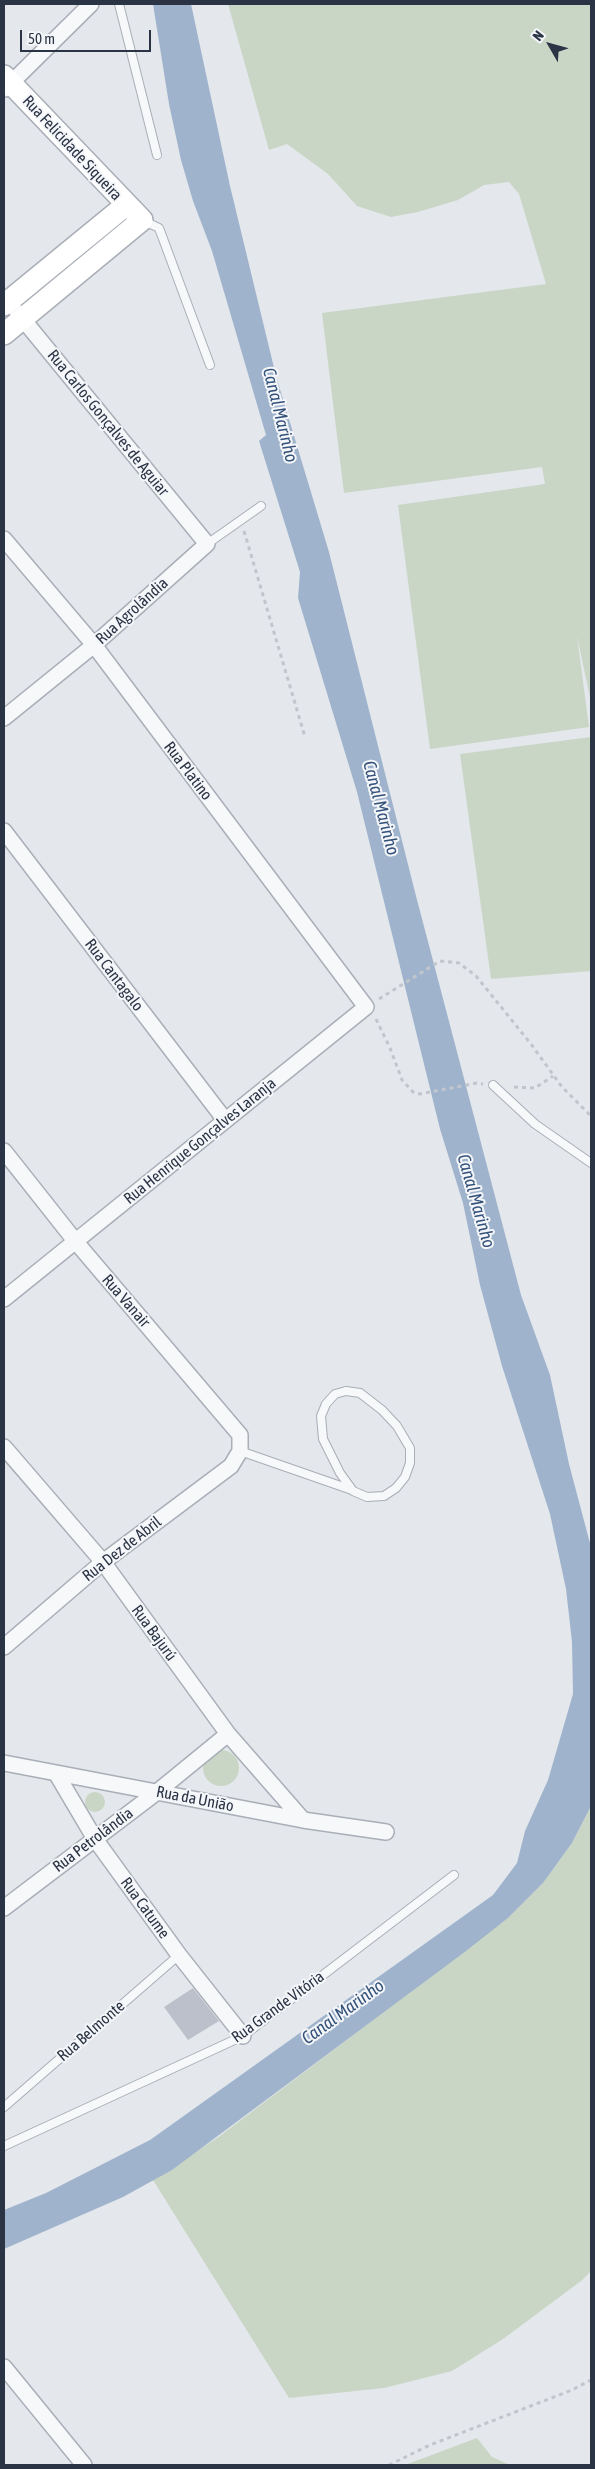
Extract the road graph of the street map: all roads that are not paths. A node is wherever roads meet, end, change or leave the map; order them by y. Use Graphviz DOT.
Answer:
graph roads {
  1 [pos="91,4"];
  2 [pos="119,4"];
  3 [pos="6,83"];
  4 [pos="157,155"];
  5 [pos="126,205"];
  6 [pos="142,220"];
  7 [pos="6,303"];
  8 [pos="22,319"];
  9 [pos="4,334"];
  10 [pos="210,365"];
  11 [pos="261,506"];
  12 [pos="4,539"];
  13 [pos="207,544"];
  14 [pos="94,646"];
  15 [pos="4,718"];
  16 [pos="4,831"];
  17 [pos="366,1008"];
  18 [pos="493,1085"];
  19 [pos="225,1120"];
  20 [pos="4,1151"];
  21 [pos="591,1163"];
  22 [pos="76,1242"];
  23 [pos="4,1299"];
  24 [pos="4,1447"];
  25 [pos="240,1452"];
  26 [pos="353,1491"];
  27 [pos="103,1562"];
  28 [pos="4,1647"];
  29 [pos="228,1734"];
  30 [pos="4,1763"];
  31 [pos="56,1773"];
  32 [pos="157,1792"];
  33 [pos="303,1820"];
  34 [pos="386,1832"];
  35 [pos="95,1839"];
  36 [pos="454,1875"];
  37 [pos="4,1908"];
  38 [pos="179,1955"];
  39 [pos="243,2036"];
  40 [pos="4,2107"];
  41 [pos="4,2146"];
  42 [pos="4,2367"];
  43 [pos="79,2464"];
  1 -- 3 [label="street"];
  2 -- 4 [label="lane"];
  3 -- 5 [label="street, Rua Felicidade Siqueira"];
  5 -- 6 [label="street, Rua Felicidade Siqueira"];
  5 -- 7 [label="street"];
  6 -- 8 [label="street"];
  6 -- 10 [label="lane"];
  7 -- 8 [label="street, Rua Carlos Gonçalves de Aguiar"];
  8 -- 9 [label="street"];
  8 -- 13 [label="street, Rua Carlos Gonçalves de Aguiar"];
  11 -- 13 [label="lane, Rua Agrolândia"];
  12 -- 14 [label="street, Rua Platino"];
  13 -- 14 [label="street, Rua Agrolândia"];
  14 -- 15 [label="street, Rua Agrolândia"];
  14 -- 17 [label="street, Rua Platino"];
  16 -- 19 [label="street, Rua Cantagalo"];
  17 -- 19 [label="street, Rua Henrique Gonçalves Laranja"];
  18 -- 21 [label="lane"];
  19 -- 22 [label="street, Rua Henrique Gonçalves Laranja"];
  20 -- 22 [label="street, Rua Vanair"];
  22 -- 23 [label="street, Rua Henrique Gonçalves Laranja"];
  22 -- 25 [label="street, Rua Vanair"];
  24 -- 27 [label="street, Rua Bajurú"];
  25 -- 26 [label="lane"];
  25 -- 27 [label="street, Rua Dez de Abril"];
  26 -- 26 [label="lane"];
  27 -- 28 [label="street, Rua Dez de Abril"];
  27 -- 29 [label="street, Rua Bajurú"];
  29 -- 32 [label="street, Rua Petrolândia"];
  29 -- 33 [label="street, Rua Bajurú"];
  30 -- 31 [label="street, Rua da União"];
  31 -- 32 [label="street, Rua da União"];
  31 -- 35 [label="street, Rua Catume"];
  32 -- 33 [label="street, Rua da União"];
  32 -- 35 [label="street, Rua Petrolândia"];
  33 -- 34 [label="street, Rua da União"];
  35 -- 37 [label="street, Rua Petrolândia"];
  35 -- 38 [label="street, Rua Catume"];
  36 -- 39 [label="lane, Rua Grande Vitória"];
  38 -- 39 [label="street, Rua Catume"];
  38 -- 40 [label="lane, Rua Belmonte"];
  39 -- 41 [label="lane, Rua Grande Vitória"];
  42 -- 43 [label="street"];
}
